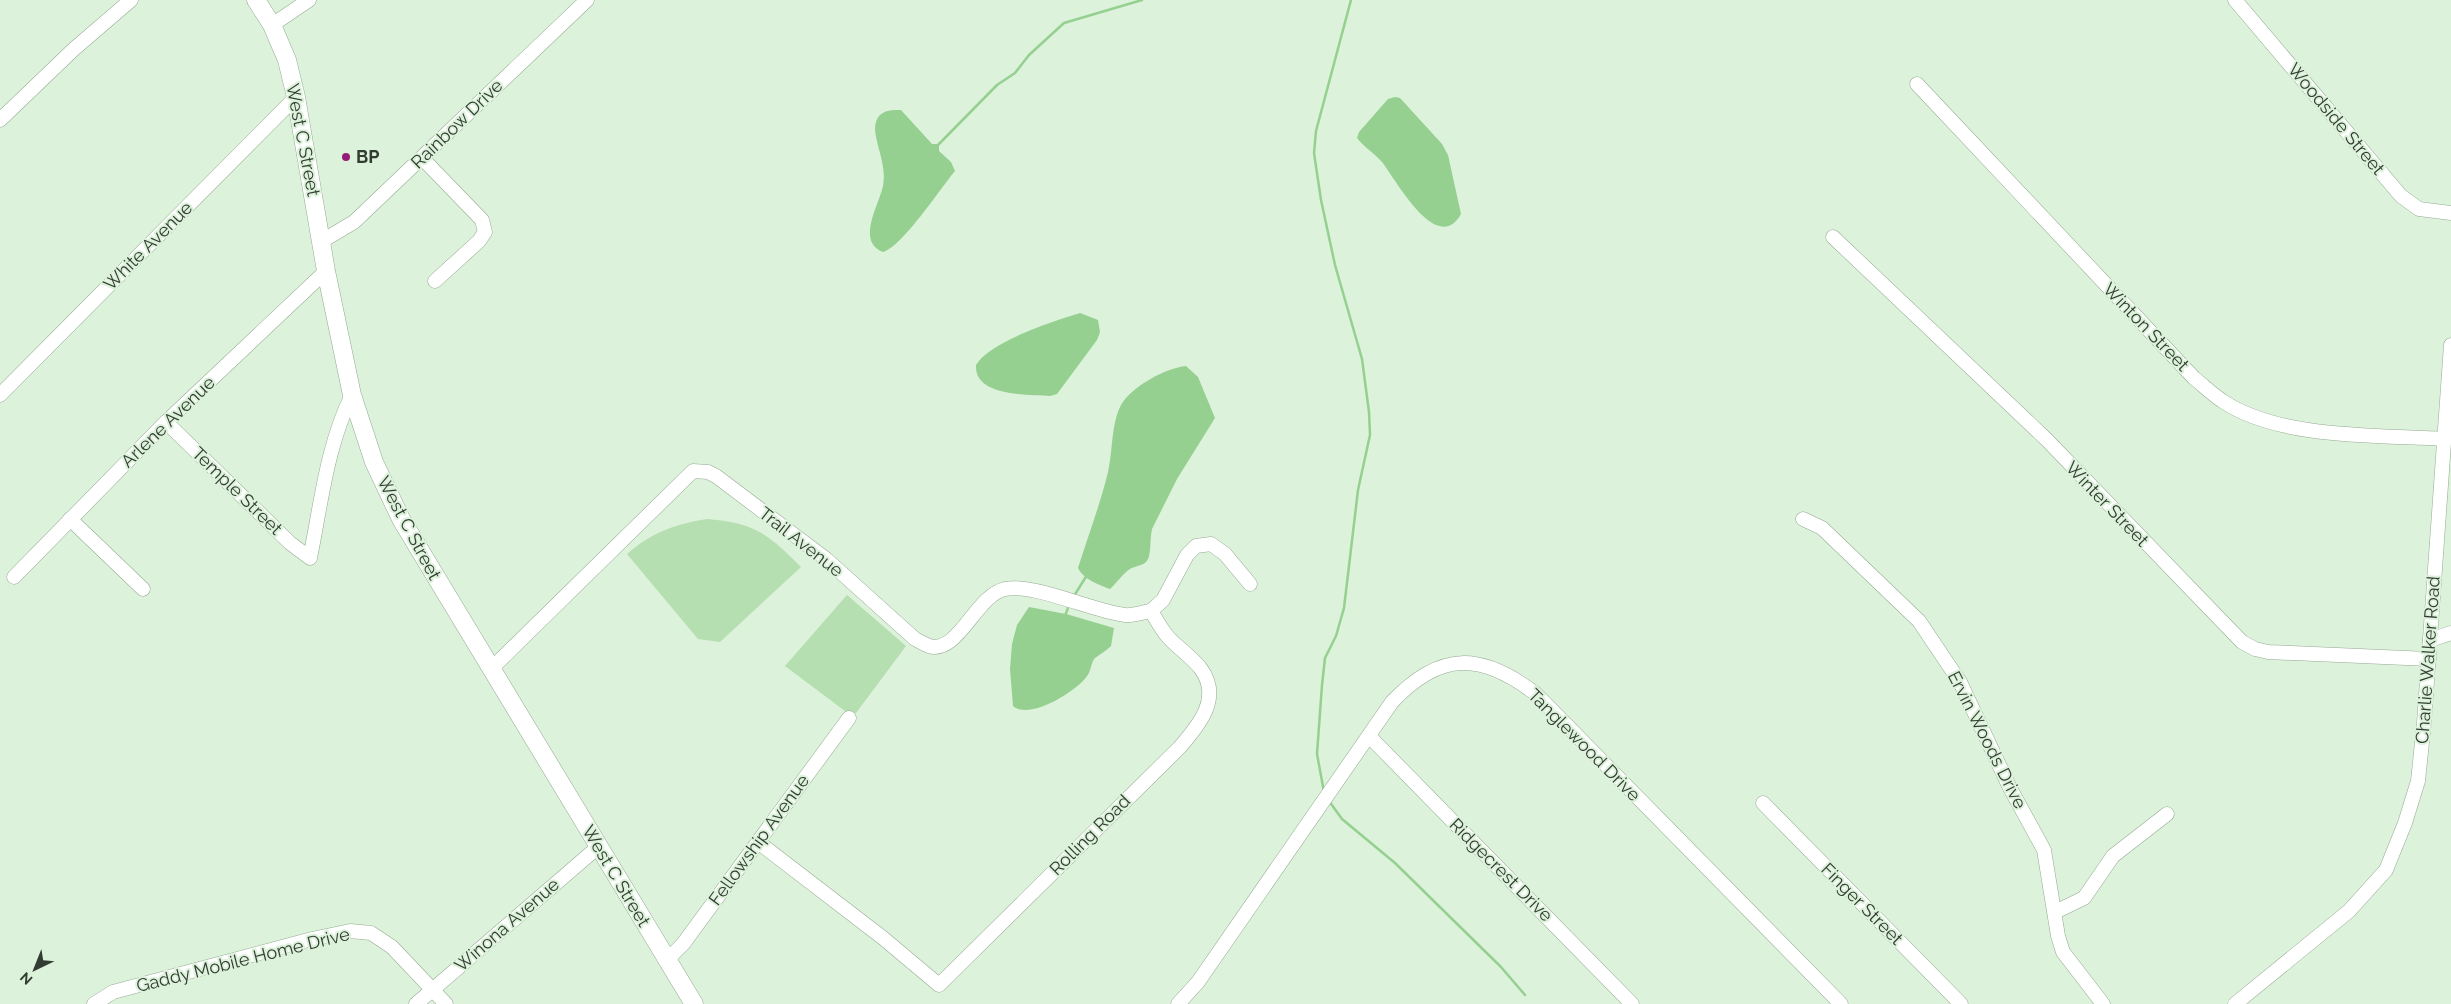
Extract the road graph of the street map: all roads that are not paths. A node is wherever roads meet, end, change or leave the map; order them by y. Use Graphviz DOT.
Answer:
graph roads {
  1 [pos="131,0"];
  2 [pos="256,0"];
  3 [pos="309,0"];
  4 [pos="587,0"];
  5 [pos="2235,0"];
  6 [pos="272,25"];
  7 [pos="1917,84"];
  8 [pos="296,97"];
  9 [pos="0,120"];
  10 [pos="422,158"];
  11 [pos="2451,214"];
  12 [pos="1833,237"];
  13 [pos="322,241"];
  14 [pos="326,270"];
  15 [pos="435,280"];
  16 [pos="2451,345"];
  17 [pos="0,395"];
  18 [pos="352,395"];
  19 [pos="166,422"];
  20 [pos="2444,439"];
  21 [pos="70,519"];
  22 [pos="1803,519"];
  23 [pos="14,576"];
  24 [pos="1250,584"];
  25 [pos="143,589"];
  26 [pos="1151,611"];
  27 [pos="2451,633"];
  28 [pos="2430,640"];
  29 [pos="2428,659"];
  30 [pos="491,669"];
  31 [pos="848,718"];
  32 [pos="1369,736"];
  33 [pos="1763,803"];
  34 [pos="2167,814"];
  35 [pos="758,842"];
  36 [pos="598,847"];
  37 [pos="2054,912"];
  38 [pos="667,960"];
  39 [pos="432,990"];
  40 [pos="94,1004"];
  41 [pos="416,1004"];
  42 [pos="446,1004"];
  43 [pos="694,1004"];
  44 [pos="1178,1004"];
  45 [pos="1632,1004"];
  46 [pos="1841,1004"];
  47 [pos="1961,1004"];
  48 [pos="2103,1004"];
  49 [pos="2235,1004"];
  1 -- 9 [label="street"];
  2 -- 6 [label="main road, West C Street"];
  3 -- 6 [label="street"];
  4 -- 10 [label="street, Rainbow Drive"];
  5 -- 11 [label="street, Woodside Street"];
  6 -- 8 [label="main road, West C Street"];
  7 -- 20 [label="street, Winton Street"];
  8 -- 13 [label="main road, West C Street"];
  8 -- 17 [label="street, White Avenue"];
  10 -- 13 [label="street, Rainbow Drive"];
  10 -- 15 [label="street"];
  12 -- 29 [label="street, Winter Street"];
  13 -- 14 [label="main road, West C Street"];
  14 -- 18 [label="main road, West C Street"];
  14 -- 19 [label="street, Arlene Avenue"];
  16 -- 20 [label="street, Charlie Walker Road"];
  18 -- 19 [label="street, Temple Street"];
  18 -- 30 [label="main road, West C Street"];
  19 -- 21 [label="street, Arlene Avenue"];
  20 -- 28 [label="street, Charlie Walker Road"];
  21 -- 23 [label="street, Arlene Avenue"];
  21 -- 25 [label="street"];
  22 -- 37 [label="street, Ervin Woods Drive"];
  24 -- 26 [label="street"];
  26 -- 30 [label="street, Trail Avenue"];
  26 -- 35 [label="street, Rolling Road"];
  27 -- 28 [label="street"];
  28 -- 29 [label="street, Charlie Walker Road"];
  29 -- 49 [label="street, Charlie Walker Road"];
  30 -- 36 [label="main road, West C Street"];
  31 -- 35 [label="street, Fellowship Avenue"];
  32 -- 44 [label="street, Tanglewood Drive"];
  32 -- 45 [label="street, Ridgecrest Drive"];
  32 -- 46 [label="street, Tanglewood Drive"];
  33 -- 47 [label="street, Finger Street"];
  34 -- 37 [label="street"];
  35 -- 38 [label="street, Fellowship Avenue"];
  36 -- 38 [label="main road, West C Street"];
  36 -- 39 [label="street, Winona Avenue"];
  37 -- 48 [label="street, Ervin Woods Drive"];
  38 -- 43 [label="main road, West C Street"];
  39 -- 40 [label="street, Gaddy Mobile Home Drive"];
  39 -- 41 [label="street, Winona Avenue"];
  39 -- 42 [label="street, Gaddy Mobile Home Drive"];
}
